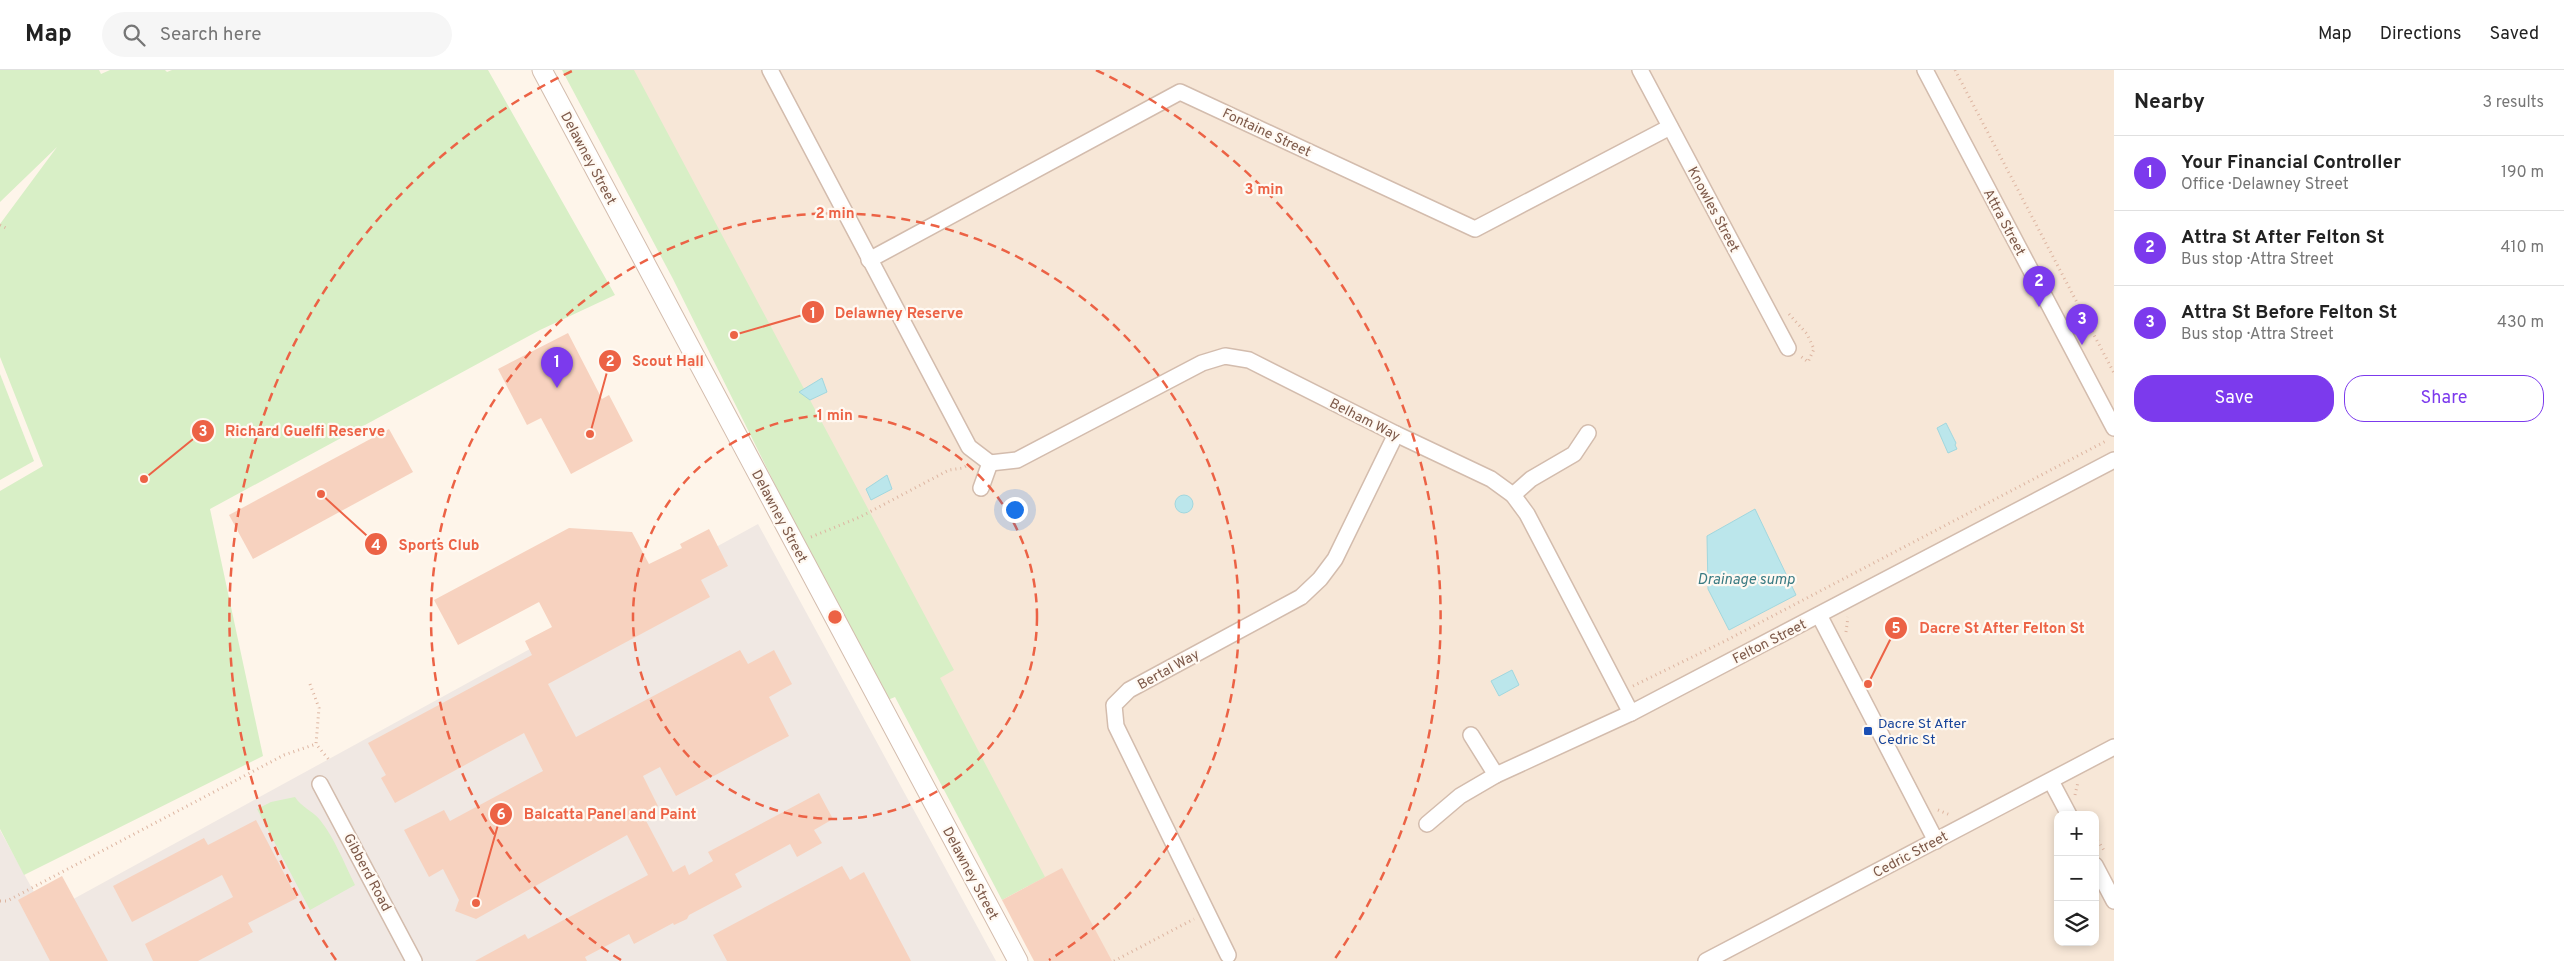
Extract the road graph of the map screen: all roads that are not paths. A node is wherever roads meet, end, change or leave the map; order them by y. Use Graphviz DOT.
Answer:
graph roads {
  1 [pos="542,70"];
  2 [pos="770,70"];
  3 [pos="1640,70"];
  4 [pos="1925,70"];
  5 [pos="1670,127"];
  6 [pos="869,260"];
  7 [pos="1788,348"];
  8 [pos="1588,433"];
  9 [pos="1396,434"];
  10 [pos="2110,434"];
  11 [pos="985,459"];
  12 [pos="2114,460"];
  13 [pos="981,488"];
  14 [pos="1513,496"];
  15 [pos="1819,616"];
  16 [pos="1631,713"];
  17 [pos="1471,735"];
  18 [pos="2114,747"];
  19 [pos="1496,775"];
  20 [pos="2051,781"];
  21 [pos="320,784"];
  22 [pos="2067,811"];
  23 [pos="1427,824"];
  24 [pos="1936,841"];
  25 [pos="2099,873"];
  26 [pos="2114,901"];
  27 [pos="1228,955"];
  28 [pos="414,961"];
  29 [pos="1018,961"];
  30 [pos="1706,961"];
  1 -- 29 [label="street, Delawney Street"];
  2 -- 6 [label="street"];
  3 -- 5 [label="street, Knowles Street"];
  4 -- 10 [label="street, Attra Street"];
  5 -- 6 [label="street, Fontaine Street"];
  5 -- 7 [label="street, Knowles Street"];
  6 -- 11 [label="street"];
  8 -- 14 [label="street"];
  9 -- 11 [label="street, Belham Way"];
  9 -- 14 [label="street, Belham Way"];
  9 -- 27 [label="street, Bertal Way"];
  11 -- 13 [label="street"];
  12 -- 15 [label="street, Felton Street"];
  14 -- 16 [label="street, Belham Way"];
  15 -- 16 [label="street, Felton Street"];
  15 -- 24 [label="street"];
  16 -- 19 [label="street, Felton Street"];
  17 -- 19 [label="street"];
  18 -- 20 [label="street, Cedric Street"];
  19 -- 23 [label="street, Felton Street"];
  20 -- 22 [label="street"];
  20 -- 24 [label="street, Cedric Street"];
  21 -- 28 [label="street, Gibberd Road"];
  24 -- 30 [label="street, Cedric Street"];
  25 -- 26 [label="street"];
}
